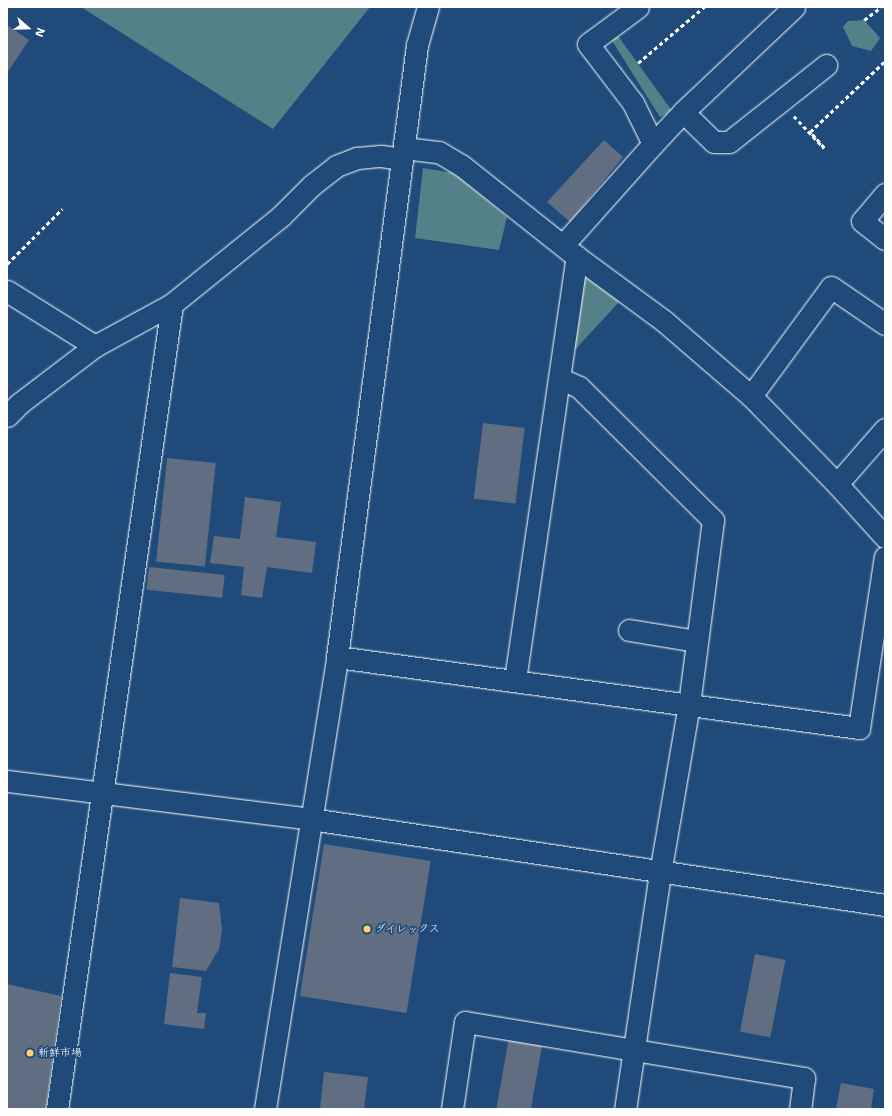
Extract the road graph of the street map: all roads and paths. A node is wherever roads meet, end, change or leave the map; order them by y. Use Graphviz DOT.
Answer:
graph roads {
  1 [pos="428,7"];
  2 [pos="638,7"];
  3 [pos="704,7"];
  4 [pos="794,7"];
  5 [pos="881,7"];
  6 [pos="864,20"];
  7 [pos="885,61"];
  8 [pos="638,63"];
  9 [pos="826,64"];
  10 [pos="779,100"];
  11 [pos="683,112"];
  12 [pos="653,144"];
  13 [pos="403,154"];
  14 [pos="885,194"];
  15 [pos="62,209"];
  16 [pos="885,239"];
  17 [pos="570,251"];
  18 [pos="7,264"];
  19 [pos="7,291"];
  20 [pos="172,304"];
  21 [pos="885,324"];
  22 [pos="95,346"];
  23 [pos="562,379"];
  24 [pos="751,396"];
  25 [pos="7,416"];
  26 [pos="885,429"];
  27 [pos="837,484"];
  28 [pos="885,537"];
  29 [pos="885,557"];
  30 [pos="629,630"];
  31 [pos="697,641"];
  32 [pos="337,657"];
  33 [pos="516,680"];
  34 [pos="689,704"];
  35 [pos="7,781"];
  36 [pos="101,792"];
  37 [pos="311,819"];
  38 [pos="660,873"];
  39 [pos="885,905"];
  40 [pos="634,1051"];
  41 [pos="57,1109"];
  42 [pos="265,1109"];
  43 [pos="452,1109"];
  44 [pos="625,1109"];
  45 [pos="800,1109"];
  1 -- 13 [label="street"];
  2 -- 12 [label="street"];
  3 -- 8 [label="path"];
  4 -- 11 [label="street"];
  5 -- 6 [label="path"];
  7 -- 10 [label="path"];
  9 -- 10 [label="street"];
  10 -- 11 [label="street"];
  11 -- 12 [label="street"];
  12 -- 17 [label="street"];
  13 -- 17 [label="street"];
  13 -- 20 [label="street"];
  13 -- 32 [label="street"];
  14 -- 16 [label="street"];
  15 -- 18 [label="path"];
  17 -- 23 [label="street"];
  17 -- 24 [label="street"];
  19 -- 22 [label="street"];
  20 -- 22 [label="street"];
  20 -- 36 [label="street"];
  21 -- 24 [label="street"];
  22 -- 25 [label="street"];
  23 -- 31 [label="street"];
  23 -- 33 [label="street"];
  24 -- 27 [label="street"];
  26 -- 27 [label="street"];
  27 -- 28 [label="street"];
  29 -- 34 [label="street"];
  30 -- 31 [label="street"];
  31 -- 34 [label="street"];
  32 -- 33 [label="street"];
  32 -- 37 [label="street"];
  33 -- 34 [label="street"];
  34 -- 38 [label="street"];
  35 -- 36 [label="street"];
  36 -- 37 [label="street"];
  36 -- 41 [label="street"];
  37 -- 38 [label="street"];
  37 -- 42 [label="street"];
  38 -- 39 [label="street"];
  38 -- 40 [label="street"];
  40 -- 43 [label="street"];
  40 -- 44 [label="street"];
  40 -- 45 [label="street"];
}
